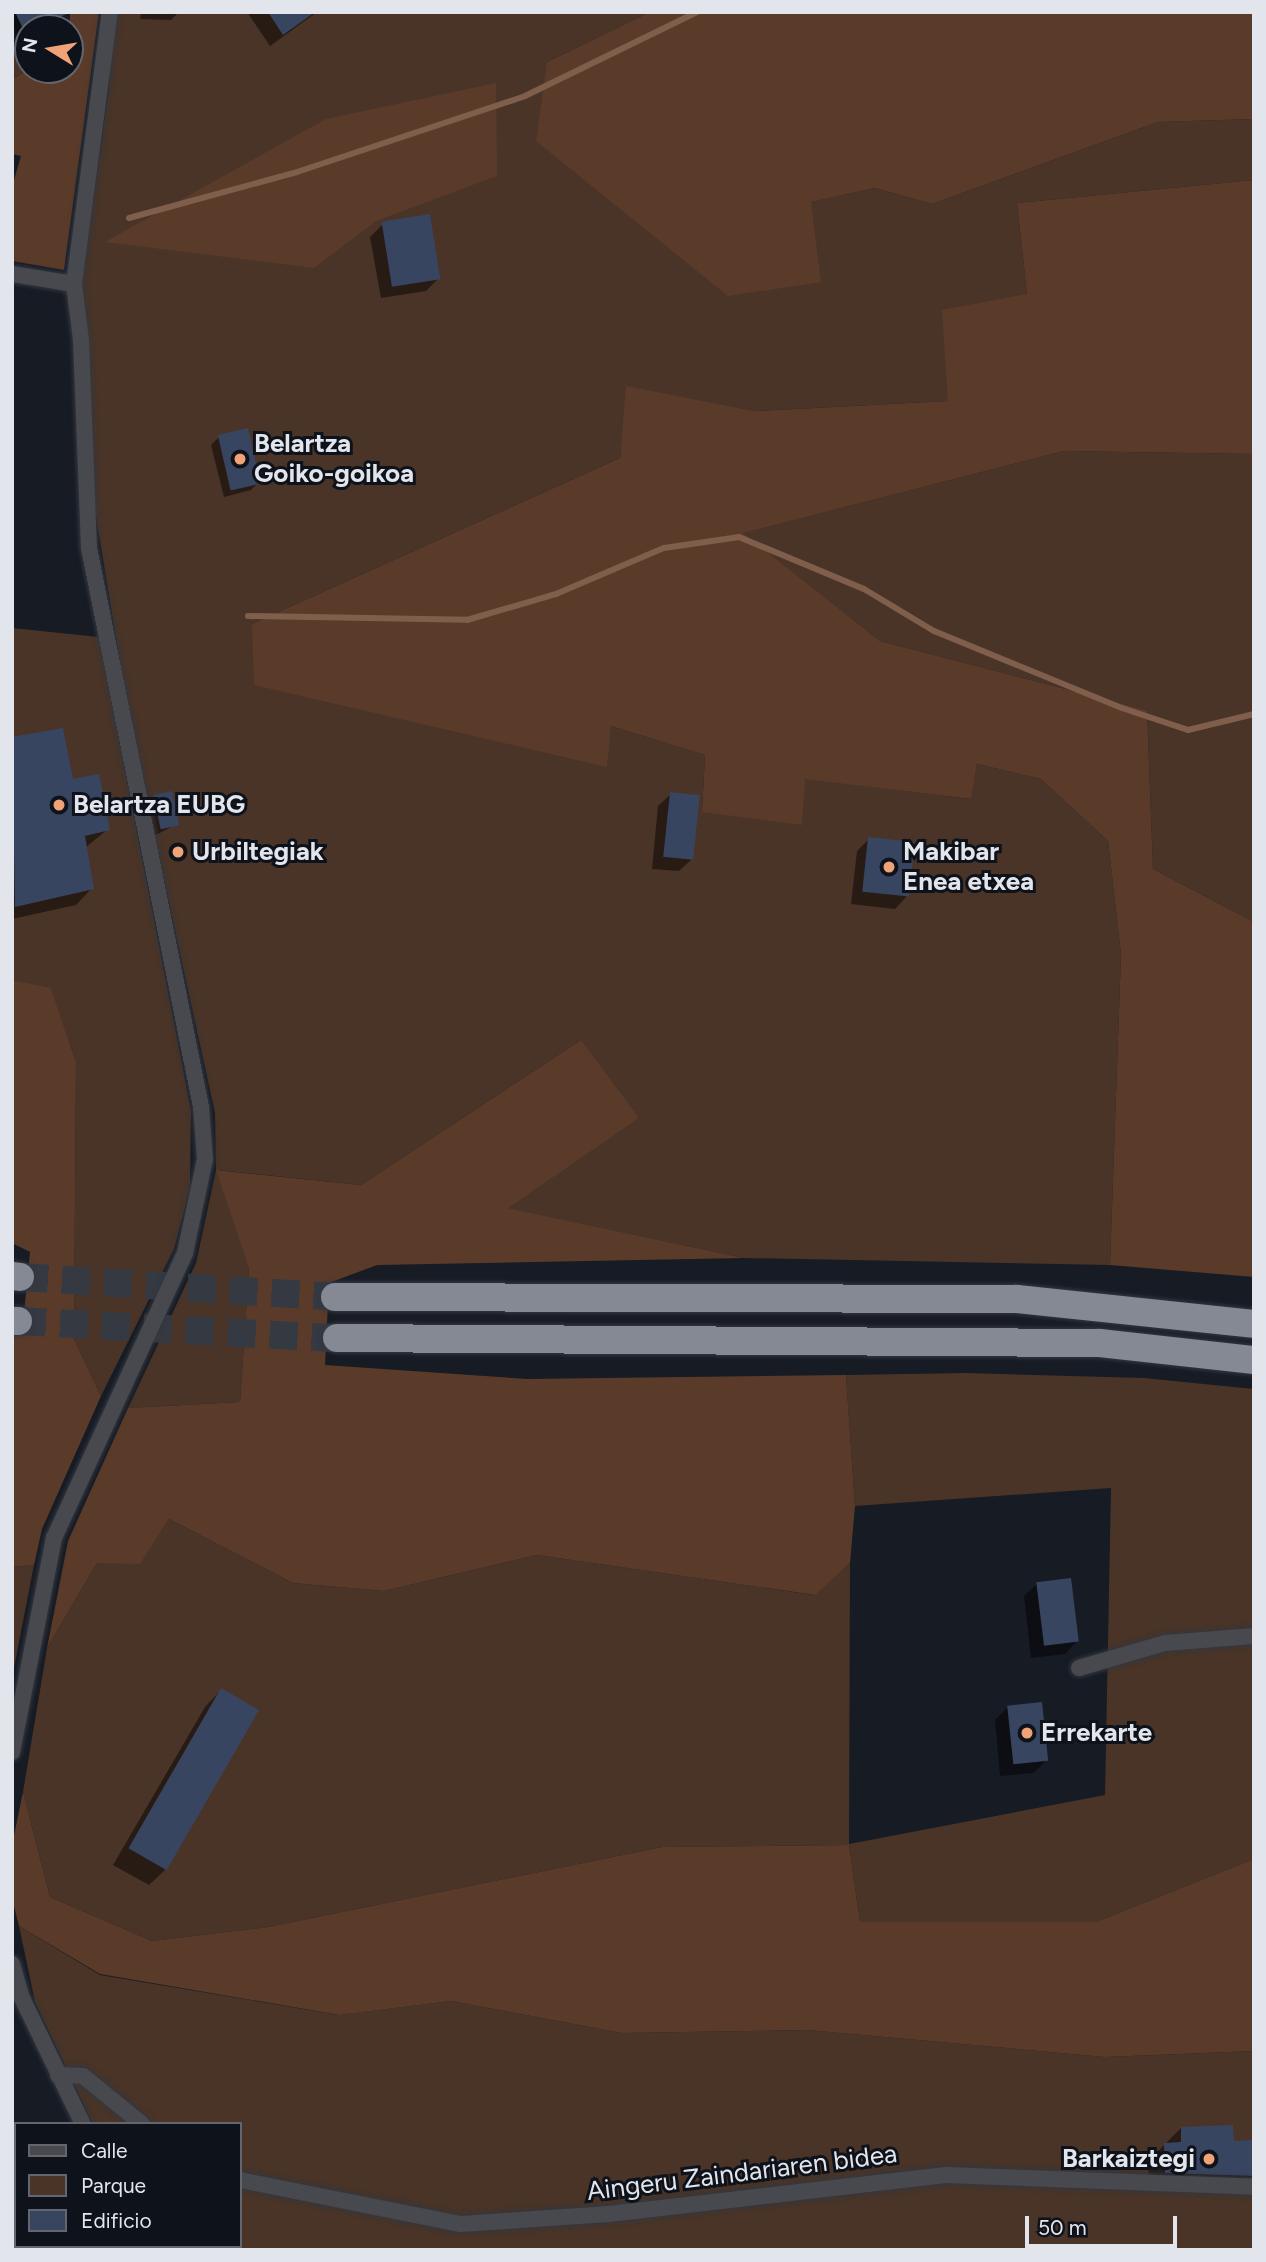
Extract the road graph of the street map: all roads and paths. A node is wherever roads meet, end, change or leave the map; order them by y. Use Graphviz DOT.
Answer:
graph roads {
  1 [pos="110,12"];
  2 [pos="12,274"];
  3 [pos="74,284"];
  4 [pos="335,1297"];
  5 [pos="1092,1304"];
  6 [pos="1254,1305"];
  7 [pos="1254,1324"];
  8 [pos="337,1338"];
  9 [pos="1254,1360"];
  10 [pos="1254,1636"];
  11 [pos="1079,1668"];
  12 [pos="12,1752"];
  13 [pos="12,1964"];
  14 [pos="58,2075"];
  15 [pos="82,2122"];
  16 [pos="140,2122"];
  17 [pos="242,2180"];
  18 [pos="1254,2187"];
  1 -- 3 [label="street"];
  2 -- 3 [label="street"];
  3 -- 12 [label="street"];
  4 -- 5 [label="highway"];
  5 -- 6 [label="highway"];
  5 -- 7 [label="highway"];
  8 -- 9 [label="highway"];
  10 -- 11 [label="street"];
  13 -- 14 [label="street"];
  14 -- 15 [label="street"];
  14 -- 16 [label="street"];
  17 -- 18 [label="street, Aingeru Zaindariaren bidea"];
}
